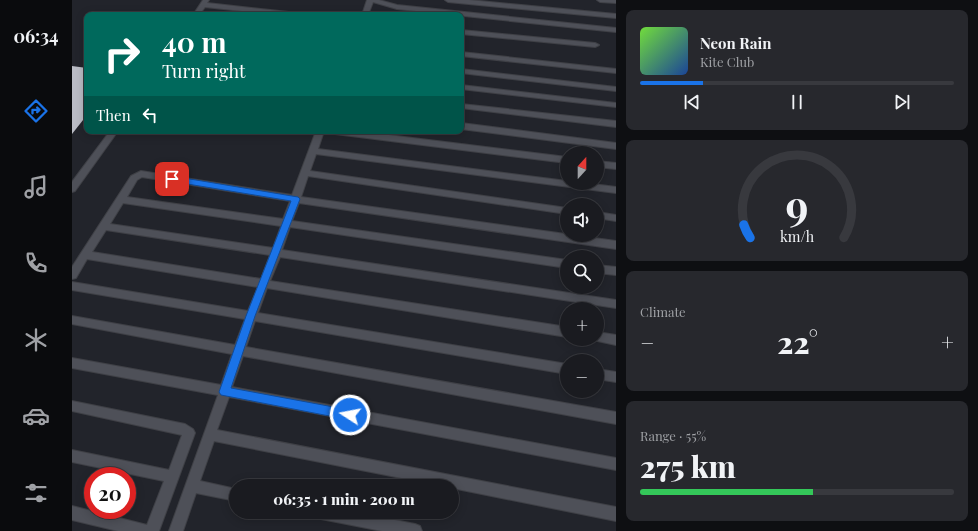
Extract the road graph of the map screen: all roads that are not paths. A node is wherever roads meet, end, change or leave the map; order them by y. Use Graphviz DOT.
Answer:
graph roads {
  1 [pos="371,0"];
  2 [pos="448,0"];
  3 [pos="600,0"];
  4 [pos="205,2"];
  5 [pos="616,2"];
  6 [pos="198,12"];
  7 [pos="277,12"];
  8 [pos="366,12"];
  9 [pos="445,12"];
  10 [pos="464,14"];
  11 [pos="616,16"];
  12 [pos="616,30"];
  13 [pos="464,32"];
  14 [pos="595,45"];
  15 [pos="464,54"];
  16 [pos="616,70"];
  17 [pos="464,71"];
  18 [pos="464,87"];
  19 [pos="616,89"];
  20 [pos="616,105"];
  21 [pos="464,106"];
  22 [pos="616,124"];
  23 [pos="464,126"];
  24 [pos="112,134"];
  25 [pos="319,134"];
  26 [pos="359,134"];
  27 [pos="616,146"];
  28 [pos="313,151"];
  29 [pos="560,159"];
  30 [pos="604,165"];
  31 [pos="616,166"];
  32 [pos="305,173"];
  33 [pos="72,189"];
  34 [pos="616,190"];
  35 [pos="120,199"];
  36 [pos="296,199"];
  37 [pos="560,210"];
  38 [pos="604,216"];
  39 [pos="616,218"];
  40 [pos="287,222"];
  41 [pos="103,226"];
  42 [pos="616,244"];
  43 [pos="276,253"];
  44 [pos="85,255"];
  45 [pos="560,263"];
  46 [pos="604,269"];
  47 [pos="616,271"];
  48 [pos="72,275"];
  49 [pos="264,283"];
  50 [pos="72,286"];
  51 [pos="616,304"];
  52 [pos="250,316"];
  53 [pos="72,320"];
  54 [pos="560,331"];
  55 [pos="604,338"];
  56 [pos="616,340"];
  57 [pos="239,350"];
  58 [pos="72,363"];
  59 [pos="560,368"];
  60 [pos="604,375"];
  61 [pos="616,377"];
  62 [pos="224,392"];
  63 [pos="72,406"];
  64 [pos="616,418"];
  65 [pos="210,434"];
  66 [pos="72,456"];
  67 [pos="616,464"];
  68 [pos="173,477"];
  69 [pos="191,486"];
  70 [pos="229,494"];
  71 [pos="72,513"];
  72 [pos="616,514"];
  73 [pos="356,519"];
  74 [pos="145,531"];
  75 [pos="152,531"];
  76 [pos="176,531"];
  77 [pos="415,531"];
  1 -- 8 [label="lane"];
  1 -- 9 [label="lane"];
  2 -- 11 [label="lane"];
  3 -- 5 [label="lane"];
  4 -- 6 [label="lane"];
  4 -- 7 [label="lane"];
  10 -- 12 [label="lane"];
  13 -- 14 [label="lane"];
  15 -- 16 [label="lane"];
  17 -- 19 [label="lane"];
  18 -- 20 [label="lane"];
  21 -- 22 [label="lane"];
  23 -- 27 [label="lane"];
  24 -- 33 [label="lane"];
  25 -- 28 [label="lane"];
  26 -- 29 [label="lane"];
  28 -- 32 [label="lane"];
  28 -- 34 [label="lane"];
  30 -- 31 [label="lane"];
  32 -- 36 [label="lane"];
  32 -- 37 [label="lane"];
  35 -- 36 [label="lane"];
  35 -- 40 [label="lane"];
  35 -- 41 [label="lane"];
  36 -- 40 [label="lane"];
  36 -- 42 [label="lane"];
  38 -- 39 [label="lane"];
  40 -- 43 [label="lane"];
  40 -- 45 [label="lane"];
  41 -- 43 [label="lane"];
  41 -- 44 [label="lane"];
  43 -- 49 [label="lane"];
  43 -- 51 [label="lane"];
  44 -- 48 [label="lane"];
  44 -- 49 [label="lane"];
  46 -- 47 [label="lane"];
  49 -- 52 [label="lane"];
  49 -- 54 [label="lane"];
  50 -- 52 [label="lane"];
  52 -- 57 [label="lane"];
  52 -- 59 [label="lane"];
  53 -- 57 [label="lane"];
  55 -- 56 [label="lane"];
  57 -- 62 [label="lane"];
  57 -- 64 [label="lane"];
  58 -- 62 [label="lane"];
  60 -- 61 [label="lane"];
  62 -- 65 [label="lane"];
  62 -- 67 [label="lane"];
  63 -- 68 [label="lane"];
  65 -- 69 [label="lane"];
  65 -- 72 [label="lane"];
  66 -- 68 [label="lane"];
  68 -- 75 [label="lane"];
  69 -- 70 [label="lane"];
  69 -- 76 [label="lane"];
  71 -- 74 [label="lane"];
  73 -- 77 [label="lane"];
}
